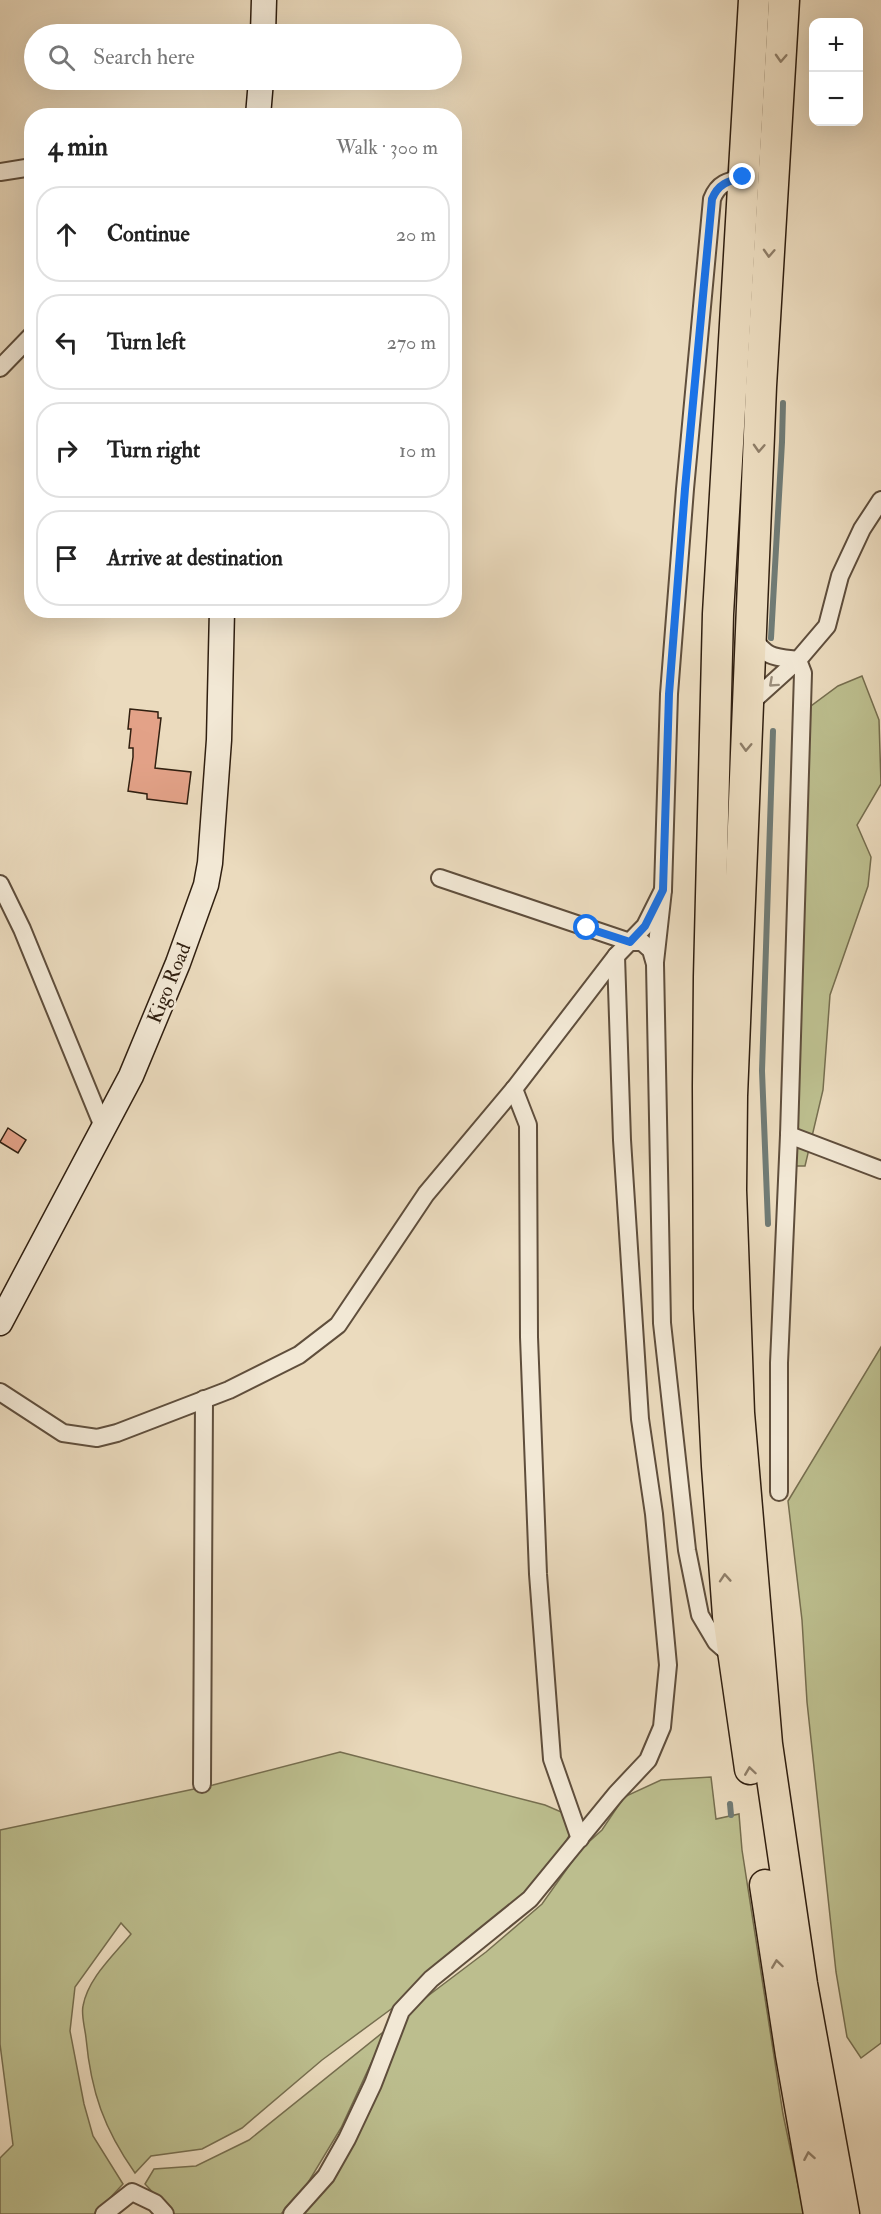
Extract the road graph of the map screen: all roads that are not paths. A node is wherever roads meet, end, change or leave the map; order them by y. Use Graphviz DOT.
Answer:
graph roads {
  1 [pos="264,0"];
  2 [pos="754,0"];
  3 [pos="784,0"];
  4 [pos="263,24"];
  5 [pos="260,90"];
  6 [pos="259,108"];
  7 [pos="24,168"];
  8 [pos="0,172"];
  9 [pos="743,177"];
  10 [pos="24,344"];
  11 [pos="0,369"];
  12 [pos="881,500"];
  13 [pos="222,618"];
  14 [pos="751,635"];
  15 [pos="798,660"];
  16 [pos="747,706"];
  17 [pos="440,878"];
  18 [pos="0,884"];
  19 [pos="663,890"];
  20 [pos="630,942"];
  21 [pos="616,956"];
  22 [pos="655,964"];
  23 [pos="514,1089"];
  24 [pos="104,1129"];
  25 [pos="789,1135"];
  26 [pos="881,1170"];
  27 [pos="0,1323"];
  28 [pos="0,1392"];
  29 [pos="204,1399"];
  30 [pos="779,1492"];
  31 [pos="735,1659"];
  32 [pos="202,1784"];
  33 [pos="580,1839"];
  34 [pos="104,2214"];
  35 [pos="165,2214"];
  36 [pos="292,2214"];
  37 [pos="819,2214"];
  38 [pos="844,2214"];
  1 -- 4 [label="street"];
  2 -- 9 [label="highway"];
  3 -- 14 [label="highway, one-way"];
  5 -- 6 [label="street"];
  7 -- 8 [label="street"];
  9 -- 19 [label="street"];
  31 -- 9 [label="highway, one-way"];
  10 -- 11 [label="street"];
  12 -- 15 [label="street"];
  13 -- 24 [label="street, Kigo Road"];
  14 -- 15 [label="street"];
  14 -- 16 [label="highway"];
  15 -- 16 [label="street, one-way"];
  15 -- 25 [label="street"];
  16 -- 38 [label="highway, one-way"];
  17 -- 20 [label="street"];
  18 -- 24 [label="street"];
  19 -- 20 [label="street"];
  19 -- 22 [label="street"];
  20 -- 21 [label="street"];
  20 -- 22 [label="street"];
  21 -- 23 [label="street"];
  21 -- 33 [label="street"];
  22 -- 31 [label="street"];
  23 -- 29 [label="street"];
  23 -- 33 [label="street"];
  24 -- 27 [label="street, Kigo Road"];
  25 -- 26 [label="street"];
  25 -- 30 [label="street"];
  28 -- 29 [label="street"];
  29 -- 32 [label="street"];
  37 -- 31 [label="highway, one-way"];
  33 -- 36 [label="street"];
  34 -- 35 [label="street"];
}
